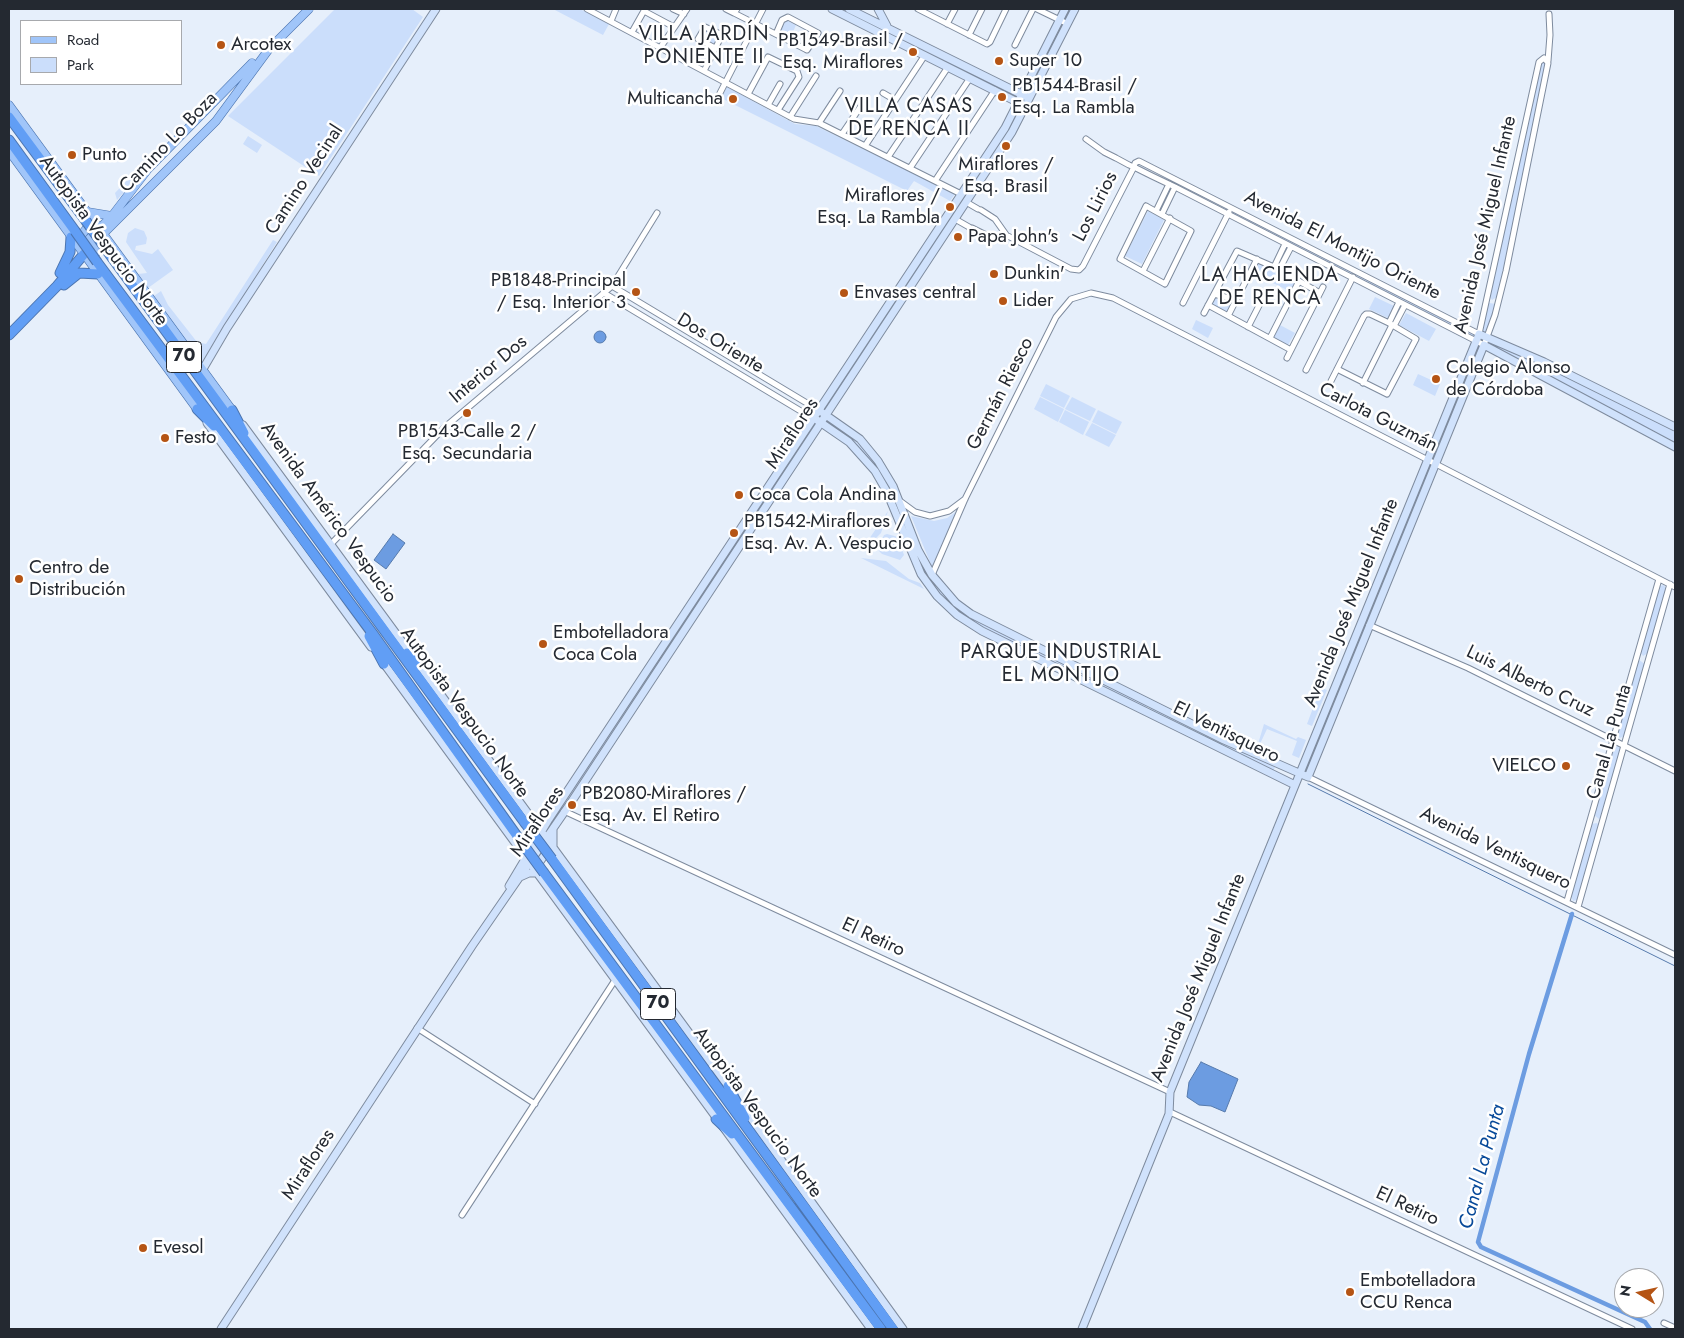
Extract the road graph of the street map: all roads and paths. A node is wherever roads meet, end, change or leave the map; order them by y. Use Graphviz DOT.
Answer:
graph roads {
  1 [pos="308,9"];
  2 [pos="436,9"];
  3 [pos="589,9"];
  4 [pos="616,9"];
  5 [pos="673,9"];
  6 [pos="726,9"];
  7 [pos="763,9"];
  8 [pos="832,9"];
  9 [pos="849,9"];
  10 [pos="878,9"];
  11 [pos="918,9"];
  12 [pos="955,9"];
  13 [pos="982,9"];
  14 [pos="1006,9"];
  15 [pos="1035,9"];
  16 [pos="1065,9"];
  17 [pos="1074,9"];
  18 [pos="644,10"];
  19 [pos="685,11"];
  20 [pos="736,11"];
  21 [pos="927,11"];
  22 [pos="856,13"];
  23 [pos="1549,14"];
  24 [pos="610,21"];
  25 [pos="1062,22"];
  26 [pos="756,24"];
  27 [pos="947,24"];
  28 [pos="674,27"];
  29 [pos="888,27"];
  30 [pos="632,32"];
  31 [pos="776,34"];
  32 [pos="969,35"];
  33 [pos="902,43"];
  34 [pos="1015,45"];
  35 [pos="660,48"];
  36 [pos="715,48"];
  37 [pos="269,49"];
  38 [pos="925,55"];
  39 [pos="1548,61"];
  40 [pos="948,67"];
  41 [pos="704,71"];
  42 [pos="816,76"];
  43 [pos="970,78"];
  44 [pos="725,82"];
  45 [pos="780,84"];
  46 [pos="995,90"];
  47 [pos="840,91"];
  48 [pos="720,93"];
  49 [pos="883,93"];
  50 [pos="748,94"];
  51 [pos="1026,96"];
  52 [pos="895,100"];
  53 [pos="863,103"];
  54 [pos="9,105"];
  55 [pos="768,105"];
  56 [pos="1023,105"];
  57 [pos="778,110"];
  58 [pos="9,117"];
  59 [pos="790,117"];
  60 [pos="819,123"];
  61 [pos="1008,130"];
  62 [pos="842,134"];
  63 [pos="1086,139"];
  64 [pos="9,140"];
  65 [pos="174,143"];
  66 [pos="865,146"];
  67 [pos="9,151"];
  68 [pos="183,154"];
  69 [pos="888,157"];
  70 [pos="1134,167"];
  71 [pos="910,168"];
  72 [pos="935,181"];
  73 [pos="1169,184"];
  74 [pos="1175,187"];
  75 [pos="961,194"];
  76 [pos="966,202"];
  77 [pos="1231,208"];
  78 [pos="1156,211"];
  79 [pos="657,213"];
  80 [pos="1162,214"];
  81 [pos="1228,214"];
  82 [pos="112,216"];
  83 [pos="88,217"];
  84 [pos="1170,218"];
  85 [pos="955,219"];
  86 [pos="102,231"];
  87 [pos="73,234"];
  88 [pos="1008,236"];
  89 [pos="1285,244"];
  90 [pos="1291,247"];
  91 [pos="109,248"];
  92 [pos="82,251"];
  93 [pos="1256,259"];
  94 [pos="93,262"];
  95 [pos="1276,269"];
  96 [pos="1143,272"];
  97 [pos="1356,272"];
  98 [pos="60,273"];
  99 [pos="98,274"];
  100 [pos="1352,279"];
  101 [pos="1299,281"];
  102 [pos="612,286"];
  103 [pos="1323,287"];
  104 [pos="1266,292"];
  105 [pos="1320,292"];
  106 [pos="604,293"];
  107 [pos="49,294"];
  108 [pos="1214,294"];
  109 [pos="1487,297"];
  110 [pos="1236,300"];
  111 [pos="1499,300"];
  112 [pos="891,301"];
  113 [pos="1399,302"];
  114 [pos="1183,303"];
  115 [pos="1065,304"];
  116 [pos="1405,305"];
  117 [pos="899,306"];
  118 [pos="1208,306"];
  119 [pos="1204,313"];
  120 [pos="1228,316"];
  121 [pos="1392,324"];
  122 [pos="9,327"];
  123 [pos="1248,327"];
  124 [pos="9,335"];
  125 [pos="1270,338"];
  126 [pos="1481,340"];
  127 [pos="1291,350"];
  128 [pos="1287,358"];
  129 [pos="203,369"];
  130 [pos="1337,369"];
  131 [pos="1306,370"];
  132 [pos="1331,381"];
  133 [pos="1363,383"];
  134 [pos="197,409"];
  135 [pos="232,410"];
  136 [pos="822,413"];
  137 [pos="817,421"];
  138 [pos="838,423"];
  139 [pos="1675,427"];
  140 [pos="832,431"];
  141 [pos="1675,447"];
  142 [pos="236,448"];
  143 [pos="260,462"];
  144 [pos="1431,462"];
  145 [pos="770,492"];
  146 [pos="965,499"];
  147 [pos="900,501"];
  148 [pos="1404,530"];
  149 [pos="331,544"];
  150 [pos="932,575"];
  151 [pos="1659,579"];
  152 [pos="1672,586"];
  153 [pos="365,606"];
  154 [pos="358,614"];
  155 [pos="1369,625"];
  156 [pos="1019,640"];
  157 [pos="1016,648"];
  158 [pos="1637,658"];
  159 [pos="1648,661"];
  160 [pos="384,664"];
  161 [pos="418,665"];
  162 [pos="1151,705"];
  163 [pos="1147,712"];
  164 [pos="1613,740"];
  165 [pos="1310,746"];
  166 [pos="1624,746"];
  167 [pos="1319,749"];
  168 [pos="1280,766"];
  169 [pos="1675,771"];
  170 [pos="1299,774"];
  171 [pos="1276,775"];
  172 [pos="1308,777"];
  173 [pos="1295,785"];
  174 [pos="564,811"];
  175 [pos="549,819"];
  176 [pos="528,821"];
  177 [pos="1590,821"];
  178 [pos="1602,824"];
  179 [pos="553,826"];
  180 [pos="543,835"];
  181 [pos="517,840"];
  182 [pos="553,849"];
  183 [pos="528,859"];
  184 [pos="541,873"];
  185 [pos="519,878"];
  186 [pos="507,892"];
  187 [pos="1567,901"];
  188 [pos="1578,907"];
  189 [pos="1675,955"];
  190 [pos="615,980"];
  191 [pos="417,1028"];
  192 [pos="728,1086"];
  193 [pos="1170,1092"];
  194 [pos="534,1104"];
  195 [pos="1170,1112"];
  196 [pos="716,1119"];
  197 [pos="762,1150"];
  198 [pos="754,1155"];
  199 [pos="462,1215"];
  200 [pos="1664,1322"];
  201 [pos="1675,1328"];
  202 [pos="221,1329"];
  203 [pos="871,1329"];
  204 [pos="880,1329"];
  205 [pos="893,1329"];
  206 [pos="903,1329"];
  207 [pos="1082,1329"];
  208 [pos="1632,1329"];
  1 -- 37 [label="main road, Camino Lo Boza"];
  2 -- 129 [label="street, Camino Vecinal"];
  3 -- 24 [label="street"];
  4 -- 24 [label="street"];
  5 -- 19 [label="street"];
  6 -- 20 [label="street"];
  7 -- 26 [label="street"];
  8 -- 22 [label="street"];
  9 -- 22 [label="street"];
  10 -- 29 [label="street"];
  11 -- 21 [label="street"];
  12 -- 27 [label="street"];
  13 -- 32 [label="street"];
  14 -- 32 [label="street"];
  15 -- 25 [label="street"];
  15 -- 34 [label="street"];
  16 -- 25 [label="street, Miraflores"];
  17 -- 25 [label="street, Miraflores"];
  18 -- 28 [label="street"];
  18 -- 30 [label="street"];
  19 -- 28 [label="street"];
  20 -- 26 [label="street"];
  21 -- 27 [label="street"];
  22 -- 29 [label="street"];
  22 -- 33 [label="street"];
  23 -- 39 [label="street"];
  24 -- 30 [label="street"];
  25 -- 51 [label="street, Miraflores"];
  26 -- 31 [label="street"];
  26 -- 44 [label="street"];
  27 -- 32 [label="street"];
  28 -- 35 [label="street"];
  29 -- 33 [label="street"];
  29 -- 51 [label="street"];
  30 -- 35 [label="street"];
  31 -- 31 [label="street"];
  33 -- 38 [label="street"];
  35 -- 41 [label="street"];
  36 -- 36 [label="street"];
  36 -- 41 [label="street"];
  37 -- 65 [label="main road, Camino Lo Boza"];
  37 -- 68 [label="main road, Camino Lo Boza"];
  38 -- 40 [label="street"];
  38 -- 52 [label="street"];
  39 -- 109 [label="street, Avenida José Miguel Infante"];
  39 -- 111 [label="street, Avenida José Miguel Infante"];
  40 -- 43 [label="street"];
  40 -- 69 [label="street"];
  41 -- 44 [label="street"];
  42 -- 59 [label="street"];
  43 -- 46 [label="street"];
  43 -- 71 [label="street"];
  44 -- 48 [label="street"];
  44 -- 50 [label="street"];
  45 -- 55 [label="street"];
  46 -- 56 [label="street"];
  46 -- 72 [label="street"];
  47 -- 60 [label="street"];
  49 -- 52 [label="street"];
  50 -- 55 [label="street"];
  50 -- 57 [label="street"];
  51 -- 56 [label="street, Miraflores"];
  52 -- 66 [label="street"];
  53 -- 62 [label="street"];
  54 -- 83 [label="main road, Avenida Américo Vespucio"];
  55 -- 57 [label="street"];
  56 -- 61 [label="street, Miraflores"];
  57 -- 59 [label="street"];
  58 -- 83 [label="highway, Autopista Vespucio Norte / 70"];
  59 -- 60 [label="street"];
  60 -- 62 [label="street"];
  61 -- 75 [label="street, Miraflores"];
  61 -- 76 [label="street, Miraflores"];
  62 -- 66 [label="street"];
  63 -- 70 [label="street"];
  64 -- 87 [label="highway, Autopista Vespucio Norte / 70"];
  65 -- 68 [label="main road"];
  65 -- 82 [label="main road, Camino Lo Boza"];
  66 -- 69 [label="street"];
  67 -- 87 [label="main road"];
  68 -- 86 [label="main road, Camino Lo Boza"];
  69 -- 71 [label="street"];
  70 -- 73 [label="street"];
  70 -- 77 [label="street, Avenida El Montijo Oriente"];
  70 -- 88 [label="street, Los Lirios"];
  71 -- 72 [label="street"];
  72 -- 75 [label="street"];
  73 -- 74 [label="street"];
  73 -- 78 [label="street"];
  74 -- 80 [label="street"];
  74 -- 81 [label="street"];
  75 -- 112 [label="street, Miraflores"];
  76 -- 85 [label="street, Miraflores"];
  76 -- 88 [label="street"];
  77 -- 81 [label="street"];
  77 -- 97 [label="street, Avenida El Montijo Oriente"];
  78 -- 80 [label="street"];
  78 -- 96 [label="street"];
  79 -- 102 [label="street, Interior Dos"];
  80 -- 84 [label="street"];
  81 -- 89 [label="street"];
  81 -- 114 [label="street"];
  82 -- 83 [label="main road"];
  82 -- 86 [label="main road, Camino Lo Boza"];
  83 -- 86 [label="main road, Avenida Américo Vespucio"];
  83 -- 87 [label="main road"];
  83 -- 91 [label="highway, Autopista Vespucio Norte / 70, bridge"];
  84 -- 96 [label="street"];
  84 -- 96 [label="street"];
  85 -- 88 [label="street"];
  85 -- 117 [label="street, Miraflores"];
  86 -- 91 [label="main road, Avenida Américo Vespucio"];
  86 -- 92 [label="main road, Camino Lo Boza"];
  87 -- 92 [label="main road"];
  87 -- 94 [label="highway, Autopista Vespucio Norte / 70, bridge"];
  87 -- 98 [label="highway"];
  89 -- 90 [label="street"];
  89 -- 95 [label="street"];
  90 -- 95 [label="street"];
  90 -- 100 [label="street"];
  91 -- 94 [label="main road"];
  91 -- 129 [label="main road, Avenida Américo Vespucio"];
  91 -- 143 [label="highway, Autopista Vespucio Norte / 70"];
  92 -- 94 [label="main road"];
  92 -- 98 [label="highway"];
  92 -- 107 [label="highway"];
  93 -- 95 [label="street"];
  93 -- 108 [label="street"];
  93 -- 110 [label="street"];
  94 -- 99 [label="main road"];
  94 -- 142 [label="highway, Autopista Vespucio Norte / 70"];
  95 -- 101 [label="street"];
  97 -- 100 [label="street"];
  97 -- 126 [label="street, Avenida El Montijo Oriente"];
  98 -- 122 [label="highway"];
  99 -- 107 [label="highway"];
  99 -- 134 [label="main road"];
  100 -- 113 [label="street"];
  100 -- 131 [label="street"];
  101 -- 105 [label="street"];
  101 -- 125 [label="street"];
  102 -- 106 [label="street, Interior Dos"];
  102 -- 136 [label="street, Dos Oriente"];
  103 -- 105 [label="street"];
  104 -- 123 [label="street"];
  105 -- 127 [label="street"];
  106 -- 137 [label="street, Dos Oriente"];
  106 -- 149 [label="street, Interior Dos"];
  107 -- 124 [label="highway"];
  108 -- 110 [label="street"];
  108 -- 118 [label="street"];
  109 -- 111 [label="street"];
  109 -- 126 [label="street, Avenida José Miguel Infante"];
  110 -- 120 [label="street"];
  111 -- 126 [label="street, Avenida José Miguel Infante"];
  112 -- 117 [label="street"];
  112 -- 136 [label="street, Miraflores"];
  113 -- 116 [label="street"];
  113 -- 121 [label="street"];
  115 -- 144 [label="street, Carlota Guzmán"];
  115 -- 146 [label="street, Germán Riesco"];
  116 -- 121 [label="street"];
  116 -- 126 [label="street"];
  117 -- 136 [label="street, Miraflores"];
  118 -- 119 [label="street"];
  118 -- 120 [label="street"];
  120 -- 123 [label="street"];
  121 -- 130 [label="street"];
  121 -- 133 [label="street"];
  121 -- 133 [label="street"];
  123 -- 125 [label="street"];
  125 -- 127 [label="street"];
  126 -- 139 [label="street, Avenida El Montijo Oriente"];
  126 -- 141 [label="street"];
  126 -- 144 [label="street, Avenida José Miguel Infante"];
  127 -- 128 [label="street"];
  129 -- 135 [label="main road, Avenida Américo Vespucio"];
  130 -- 132 [label="street"];
  130 -- 133 [label="street"];
  134 -- 142 [label="highway"];
  134 -- 160 [label="street"];
  135 -- 143 [label="highway"];
  135 -- 149 [label="street, Avenida Américo Vespucio"];
  136 -- 137 [label="street, Miraflores"];
  136 -- 138 [label="street, El Ventisquero"];
  137 -- 140 [label="street, El Ventisquero"];
  137 -- 145 [label="street, Miraflores"];
  138 -- 140 [label="street"];
  138 -- 147 [label="street, El Ventisquero"];
  140 -- 157 [label="street, El Ventisquero"];
  142 -- 154 [label="highway, Autopista Vespucio Norte / 70"];
  143 -- 153 [label="highway, Autopista Vespucio Norte / 70"];
  144 -- 148 [label="street, Avenida José Miguel Infante"];
  144 -- 151 [label="street, Carlota Guzmán"];
  145 -- 174 [label="street, Miraflores"];
  145 -- 175 [label="street, Miraflores"];
  146 -- 147 [label="street, Germán Riesco"];
  146 -- 150 [label="street, Germán Riesco"];
  147 -- 150 [label="street, El Ventisquero"];
  148 -- 155 [label="street, Avenida José Miguel Infante"];
  148 -- 165 [label="street, Avenida José Miguel Infante"];
  149 -- 161 [label="street, Avenida Américo Vespucio"];
  150 -- 156 [label="street, El Ventisquero"];
  151 -- 152 [label="street, Carlota Guzmán"];
  151 -- 158 [label="street, Canal La Punta"];
  152 -- 159 [label="street, Canal La Punta"];
  153 -- 161 [label="highway"];
  153 -- 176 [label="highway, Autopista Vespucio Norte / 70"];
  154 -- 160 [label="highway"];
  154 -- 181 [label="highway, Autopista Vespucio Norte / 70"];
  155 -- 164 [label="street, Luis Alberto Cruz"];
  155 -- 167 [label="street, Avenida José Miguel Infante"];
  156 -- 157 [label="street"];
  156 -- 162 [label="street, El Ventisquero"];
  157 -- 163 [label="street, El Ventisquero"];
  158 -- 159 [label="street"];
  158 -- 164 [label="street, Canal La Punta"];
  159 -- 166 [label="street, Canal La Punta"];
  160 -- 181 [label="street"];
  161 -- 176 [label="street, Avenida Américo Vespucio"];
  162 -- 163 [label="street"];
  162 -- 168 [label="street, El Ventisquero"];
  163 -- 171 [label="street, El Ventisquero"];
  164 -- 166 [label="street, Luis Alberto Cruz"];
  164 -- 177 [label="street, Canal La Punta"];
  165 -- 167 [label="street"];
  165 -- 170 [label="street, Avenida José Miguel Infante"];
  166 -- 169 [label="street, Luis Alberto Cruz"];
  166 -- 178 [label="street, Canal La Punta"];
  167 -- 172 [label="street, Avenida José Miguel Infante"];
  168 -- 170 [label="street, El Ventisquero"];
  168 -- 171 [label="street"];
  170 -- 172 [label="street, Avenida Ventisquero"];
  170 -- 173 [label="street, Avenida José Miguel Infante"];
  171 -- 173 [label="street, El Ventisquero"];
  172 -- 187 [label="street, Avenida Ventisquero"];
  173 -- 193 [label="street, Avenida José Miguel Infante"];
  174 -- 179 [label="street, Miraflores"];
  174 -- 193 [label="street, El Retiro"];
  175 -- 176 [label="street"];
  175 -- 180 [label="street, Miraflores"];
  176 -- 180 [label="street, Avenida Américo Vespucio"];
  176 -- 181 [label="street"];
  176 -- 197 [label="highway, Autopista Vespucio Norte / 70, bridge"];
  177 -- 178 [label="street"];
  177 -- 187 [label="street, Canal La Punta"];
  178 -- 188 [label="street, Canal La Punta"];
  179 -- 180 [label="street, Miraflores"];
  179 -- 182 [label="street"];
  180 -- 182 [label="street, Avenida Américo Vespucio"];
  180 -- 183 [label="street, Miraflores"];
  181 -- 183 [label="street"];
  181 -- 184 [label="highway, Autopista Vespucio Norte / 70, bridge"];
  182 -- 184 [label="street"];
  182 -- 192 [label="street, Avenida Américo Vespucio"];
  183 -- 184 [label="street"];
  183 -- 185 [label="street, Miraflores"];
  183 -- 186 [label="street, Miraflores"];
  184 -- 185 [label="street"];
  184 -- 190 [label="street"];
  184 -- 198 [label="highway, Autopista Vespucio Norte / 70"];
  185 -- 186 [label="street, Miraflores"];
  186 -- 191 [label="street, Miraflores"];
  187 -- 188 [label="street, Avenida Ventisquero"];
  188 -- 189 [label="street, Avenida Ventisquero"];
  190 -- 194 [label="street"];
  190 -- 196 [label="street"];
  191 -- 194 [label="street"];
  191 -- 202 [label="street, Miraflores"];
  192 -- 197 [label="highway"];
  192 -- 206 [label="street, Avenida Américo Vespucio"];
  193 -- 195 [label="street, Avenida José Miguel Infante"];
  194 -- 199 [label="street"];
  195 -- 207 [label="street, Avenida José Miguel Infante"];
  195 -- 208 [label="street, El Retiro"];
  196 -- 198 [label="highway"];
  196 -- 203 [label="street"];
  197 -- 205 [label="highway, Autopista Vespucio Norte / 70"];
  198 -- 204 [label="highway, Autopista Vespucio Norte / 70"];
  200 -- 201 [label="street"];
}
